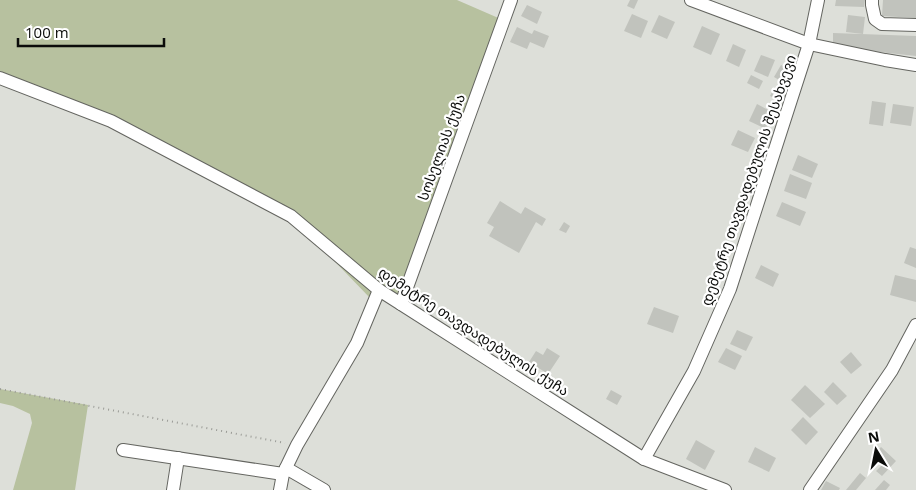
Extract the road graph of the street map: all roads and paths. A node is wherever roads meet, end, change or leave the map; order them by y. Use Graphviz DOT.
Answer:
graph roads {
  1 [pos="511,0"];
  2 [pos="691,0"];
  3 [pos="818,0"];
  4 [pos="872,0"];
  5 [pos="916,25"];
  6 [pos="809,44"];
  7 [pos="916,65"];
  8 [pos="0,78"];
  9 [pos="380,290"];
  10 [pos="401,304"];
  11 [pos="916,325"];
  12 [pos="0,389"];
  13 [pos="297,445"];
  14 [pos="123,450"];
  15 [pos="178,458"];
  16 [pos="644,459"];
  17 [pos="284,471"];
  18 [pos="173,490"];
  19 [pos="280,490"];
  20 [pos="324,490"];
  21 [pos="725,490"];
  22 [pos="810,490"];
  1 -- 10 [label="street, სოსელიას ქუჩა"];
  2 -- 6 [label="street"];
  3 -- 6 [label="street, დემეტრე თავდადებულის შესახვევი"];
  4 -- 5 [label="street"];
  6 -- 7 [label="street"];
  6 -- 16 [label="street, დემეტრე თავდადებულის შესახვევი"];
  8 -- 9 [label="street, დემეტრე თავდადებულის ქუჩა"];
  9 -- 10 [label="street, დემეტრე თავდადებულის ქუჩა"];
  9 -- 13 [label="street"];
  10 -- 16 [label="street, დემეტრე თავდადებულის ქუჩა"];
  11 -- 22 [label="street"];
  12 -- 13 [label="path"];
  13 -- 17 [label="street"];
  14 -- 15 [label="street"];
  15 -- 17 [label="street"];
  15 -- 18 [label="street"];
  16 -- 21 [label="street, დემეტრე თავდადებულის ქუჩა"];
  17 -- 19 [label="street"];
  17 -- 20 [label="street"];
}
